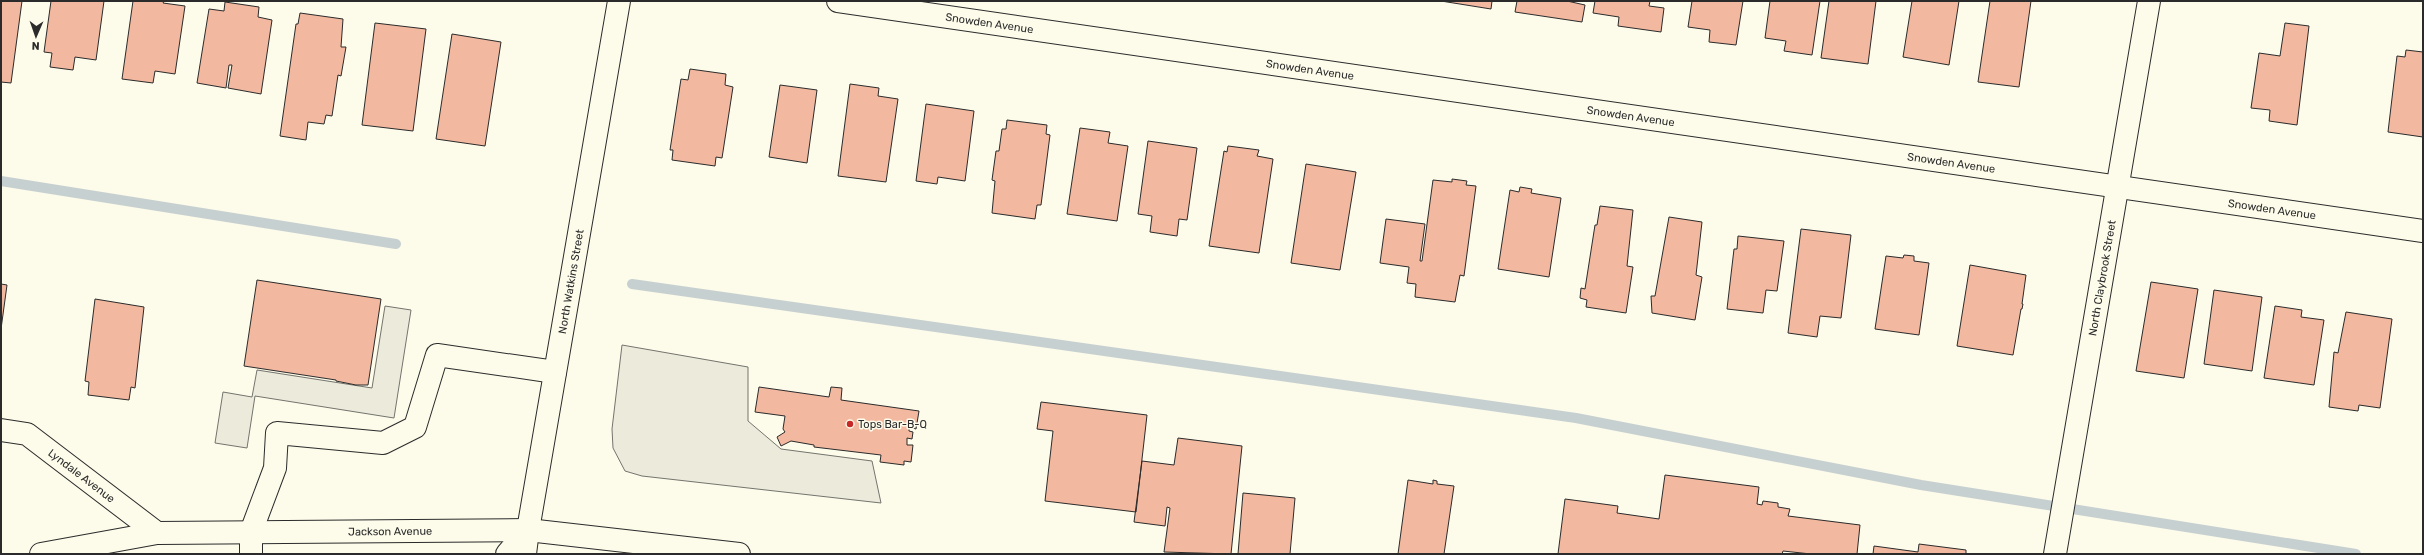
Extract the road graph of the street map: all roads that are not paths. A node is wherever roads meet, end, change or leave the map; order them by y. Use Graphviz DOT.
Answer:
graph roads {
  1 [pos="619,1"];
  2 [pos="838,1"];
  3 [pos="2149,1"];
  4 [pos="2118,185"];
  5 [pos="2423,231"];
  6 [pos="555,372"];
  7 [pos="1,430"];
  8 [pos="528,530"];
  9 [pos="251,532"];
  10 [pos="157,533"];
  11 [pos="96,549"];
  12 [pos="41,554"];
  13 [pos="251,554"];
  14 [pos="507,554"];
  15 [pos="525,554"];
  16 [pos="739,554"];
  17 [pos="2055,554"];
  1 -- 6 [label="street, North Watkins Street"];
  2 -- 4 [label="street, Snowden Avenue"];
  3 -- 4 [label="street, North Claybrook Street"];
  4 -- 5 [label="street, Snowden Avenue"];
  4 -- 17 [label="street, North Claybrook Street"];
  6 -- 8 [label="street, North Watkins Street"];
  6 -- 9 [label="street"];
  7 -- 10 [label="street, Lyndale Avenue"];
  8 -- 9 [label="street, Jackson Avenue"];
  8 -- 14 [label="street"];
  8 -- 15 [label="street, North Watkins Street"];
  8 -- 16 [label="street, Jackson Avenue"];
  9 -- 10 [label="street, Jackson Avenue"];
  9 -- 13 [label="street"];
  10 -- 11 [label="street, Jackson Avenue"];
  11 -- 12 [label="street, Jackson Avenue"];
}
